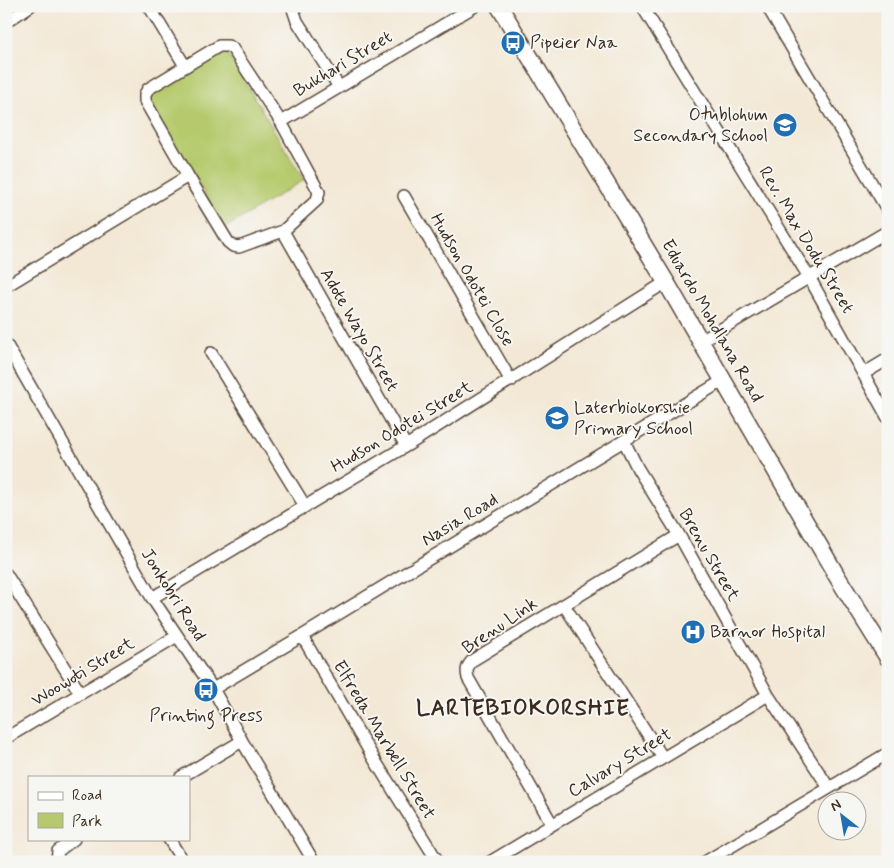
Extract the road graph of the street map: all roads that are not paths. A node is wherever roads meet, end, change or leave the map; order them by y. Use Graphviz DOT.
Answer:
graph roads {
  1 [pos="30,6"];
  2 [pos="149,6"];
  3 [pos="292,6"];
  4 [pos="475,6"];
  5 [pos="499,6"];
  6 [pos="642,6"];
  7 [pos="767,6"];
  8 [pos="6,22"];
  9 [pos="186,66"];
  10 [pos="339,87"];
  11 [pos="281,122"];
  12 [pos="188,176"];
  13 [pos="404,196"];
  14 [pos="888,211"];
  15 [pos="283,231"];
  16 [pos="888,231"];
  17 [pos="810,277"];
  18 [pos="666,282"];
  19 [pos="6,286"];
  20 [pos="701,341"];
  21 [pos="6,344"];
  22 [pos="211,353"];
  23 [pos="888,359"];
  24 [pos="863,374"];
  25 [pos="724,380"];
  26 [pos="511,381"];
  27 [pos="888,418"];
  28 [pos="624,441"];
  29 [pos="406,446"];
  30 [pos="305,506"];
  31 [pos="679,535"];
  32 [pos="6,574"];
  33 [pos="152,598"];
  34 [pos="564,605"];
  35 [pos="177,636"];
  36 [pos="302,636"];
  37 [pos="888,658"];
  38 [pos="213,689"];
  39 [pos="80,693"];
  40 [pos="768,695"];
  41 [pos="6,738"];
  42 [pos="242,741"];
  43 [pos="888,753"];
  44 [pos="663,758"];
  45 [pos="183,776"];
  46 [pos="829,788"];
  47 [pos="552,824"];
  48 [pos="73,840"];
  49 [pos="171,840"];
  50 [pos="57,862"];
  51 [pos="182,862"];
  52 [pos="314,862"];
  53 [pos="438,862"];
  54 [pos="490,862"];
  55 [pos="705,862"];
  1 -- 8 [label="street"];
  2 -- 9 [label="street"];
  3 -- 10 [label="street"];
  4 -- 10 [label="street, Bukhari Street"];
  5 -- 18 [label="main road, Eduardo Mohdlana Road"];
  6 -- 17 [label="street, Rev. Max Dodu Street"];
  7 -- 14 [label="street"];
  9 -- 11 [label="street"];
  9 -- 12 [label="street"];
  10 -- 11 [label="street, Bukhari Street"];
  11 -- 15 [label="street"];
  12 -- 15 [label="street"];
  12 -- 19 [label="street"];
  13 -- 26 [label="street, Hudson Odotei Close"];
  15 -- 29 [label="street, Adote Wayo Street"];
  16 -- 17 [label="street"];
  17 -- 20 [label="street"];
  17 -- 24 [label="street, Rev. Max Dodu Street"];
  18 -- 20 [label="main road, Eduardo Mohdlana Road"];
  18 -- 26 [label="street, Hudson Odotei Street"];
  20 -- 25 [label="main road, Eduardo Mohdlana Road"];
  21 -- 33 [label="street, Jonkobri Road"];
  22 -- 30 [label="street"];
  23 -- 24 [label="street"];
  24 -- 27 [label="street, Rev. Max Dodu Street"];
  25 -- 28 [label="street, Nasia Road"];
  25 -- 37 [label="main road, Eduardo Mohdlana Road"];
  26 -- 29 [label="street, Hudson Odotei Street"];
  28 -- 31 [label="street, Brenu Street"];
  28 -- 36 [label="street, Nasia Road"];
  29 -- 30 [label="street, Hudson Odotei Street"];
  30 -- 33 [label="street, Hudson Odotei Street"];
  31 -- 34 [label="street, Brenu Link"];
  31 -- 40 [label="street, Brenu Street"];
  32 -- 39 [label="street"];
  33 -- 35 [label="street, Jonkobri Road"];
  34 -- 44 [label="street"];
  34 -- 47 [label="street, Brenu Link"];
  35 -- 38 [label="street, Jonkobri Road"];
  35 -- 39 [label="street, Woowoti Street"];
  36 -- 38 [label="street, Nasia Road"];
  36 -- 53 [label="street, Elfreda Marbell Street"];
  38 -- 42 [label="street, Jonkobri Road"];
  39 -- 41 [label="street, Woowoti Street"];
  40 -- 44 [label="street, Calvary Street"];
  40 -- 46 [label="street, Brenu Street"];
  42 -- 45 [label="street"];
  42 -- 52 [label="street, Jonkobri Road"];
  43 -- 46 [label="street"];
  44 -- 47 [label="street, Calvary Street"];
  46 -- 55 [label="street"];
  47 -- 54 [label="street, Calvary Street"];
  48 -- 50 [label="street"];
  49 -- 51 [label="street"];
}
